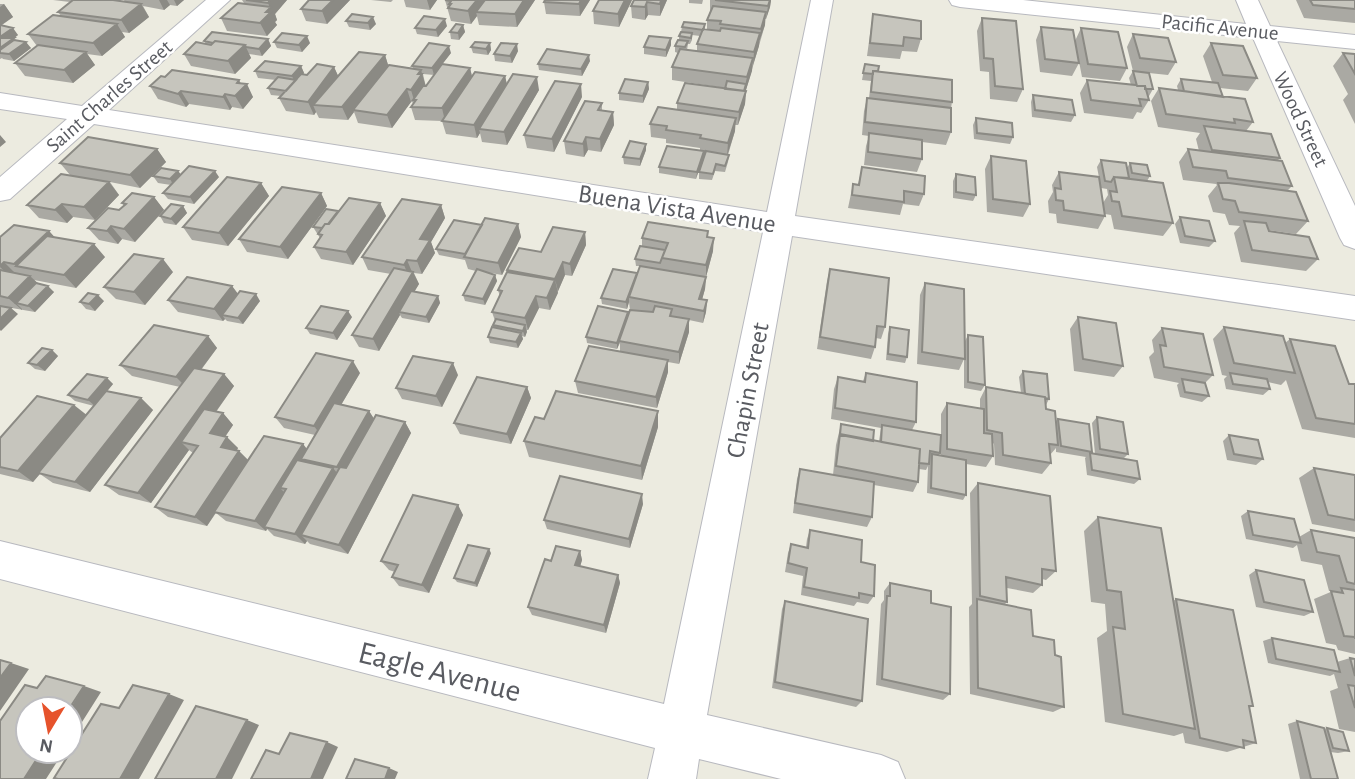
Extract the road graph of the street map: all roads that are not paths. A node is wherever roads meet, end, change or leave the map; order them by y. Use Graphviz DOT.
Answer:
graph roads {
  1 [pos="219,0"];
  2 [pos="821,0"];
  3 [pos="960,0"];
  4 [pos="1247,0"];
  5 [pos="1261,32"];
  6 [pos="1355,42"];
  7 [pos="0,100"];
  8 [pos="89,115"];
  9 [pos="0,192"];
  10 [pos="779,224"];
  11 [pos="1355,238"];
  12 [pos="1355,308"];
  13 [pos="0,559"];
  14 [pos="682,732"];
  15 [pos="672,779"];
  16 [pos="881,779"];
  1 -- 8 [label="street, Saint Charles Street"];
  2 -- 10 [label="street, Chapin Street"];
  3 -- 5 [label="street, Pacific Avenue"];
  4 -- 5 [label="street, Wood Street"];
  5 -- 6 [label="street, Pacific Avenue"];
  5 -- 11 [label="street, Wood Street"];
  7 -- 8 [label="street, Buena Vista Avenue"];
  8 -- 9 [label="street, Saint Charles Street"];
  8 -- 10 [label="street, Buena Vista Avenue"];
  10 -- 12 [label="street, Buena Vista Avenue"];
  10 -- 14 [label="street, Chapin Street"];
  13 -- 14 [label="street, Eagle Avenue"];
  14 -- 15 [label="street, Chapin Street"];
  14 -- 16 [label="street, Eagle Avenue"];
}
